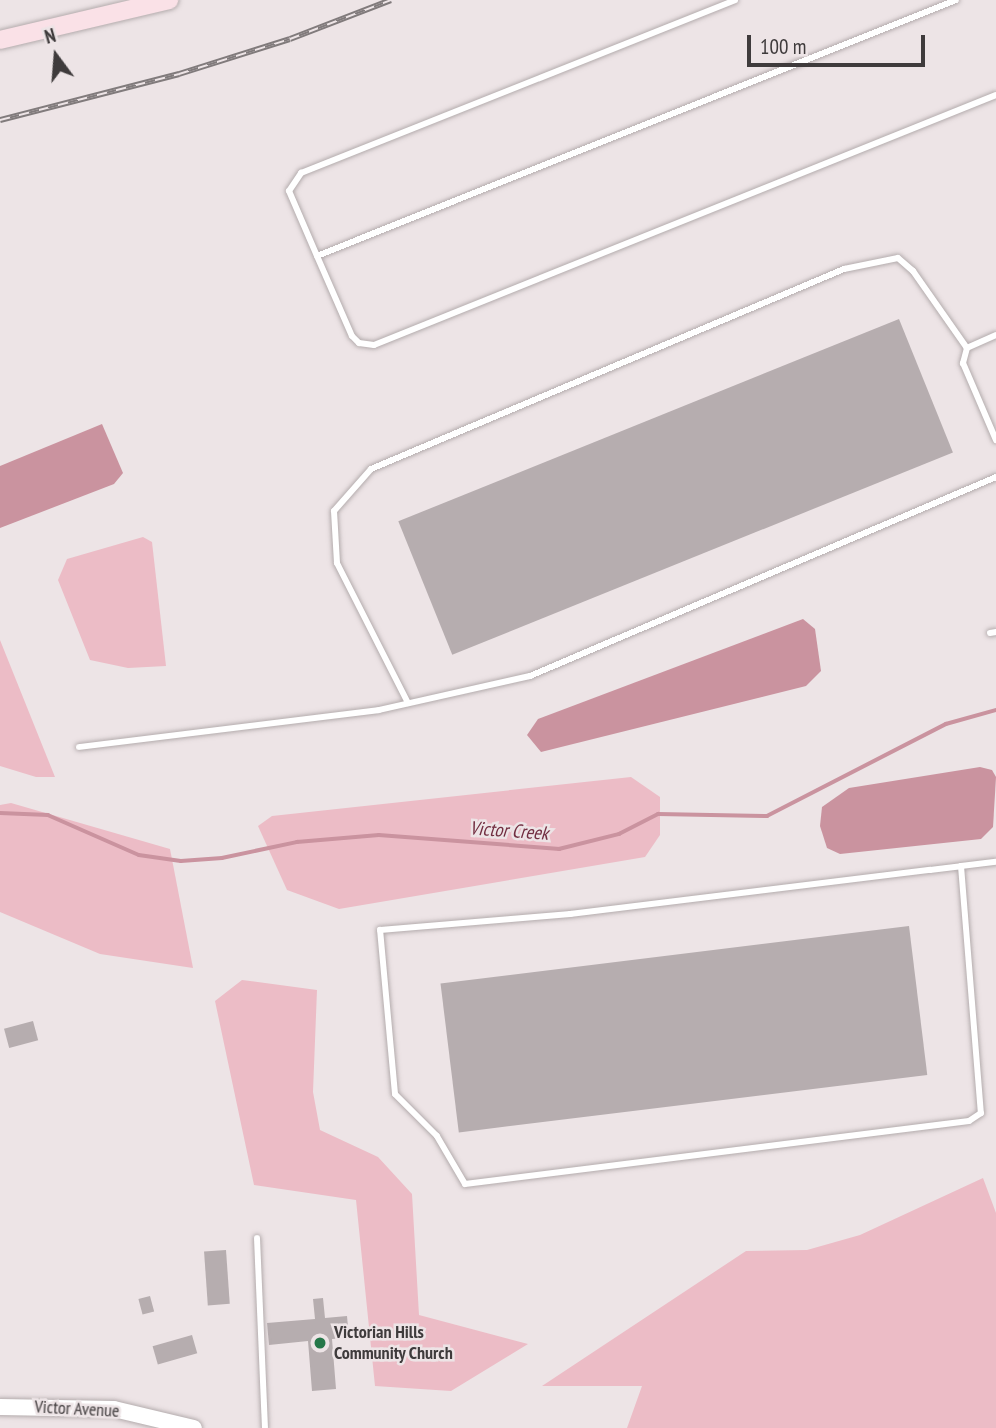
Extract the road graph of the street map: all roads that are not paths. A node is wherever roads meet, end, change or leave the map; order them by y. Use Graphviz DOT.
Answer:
graph roads {
  1 [pos="169,0"];
  2 [pos="734,0"];
  3 [pos="956,0"];
  4 [pos="0,40"];
  5 [pos="996,96"];
  6 [pos="317,256"];
  7 [pos="996,335"];
  8 [pos="967,348"];
  9 [pos="996,440"];
  10 [pos="996,477"];
  11 [pos="408,703"];
  12 [pos="79,747"];
  13 [pos="996,862"];
  14 [pos="961,866"];
  15 [pos="257,1238"];
  16 [pos="0,1407"];
  17 [pos="194,1428"];
  18 [pos="265,1428"];
  1 -- 4 [label="main road"];
  2 -- 6 [label="lane"];
  3 -- 6 [label="lane"];
  5 -- 6 [label="lane"];
  7 -- 8 [label="lane"];
  8 -- 9 [label="lane"];
  8 -- 11 [label="lane"];
  10 -- 11 [label="lane"];
  11 -- 12 [label="lane"];
  13 -- 14 [label="lane"];
  14 -- 14 [label="lane"];
  15 -- 18 [label="lane"];
  16 -- 17 [label="street, Victor Avenue"];
}
